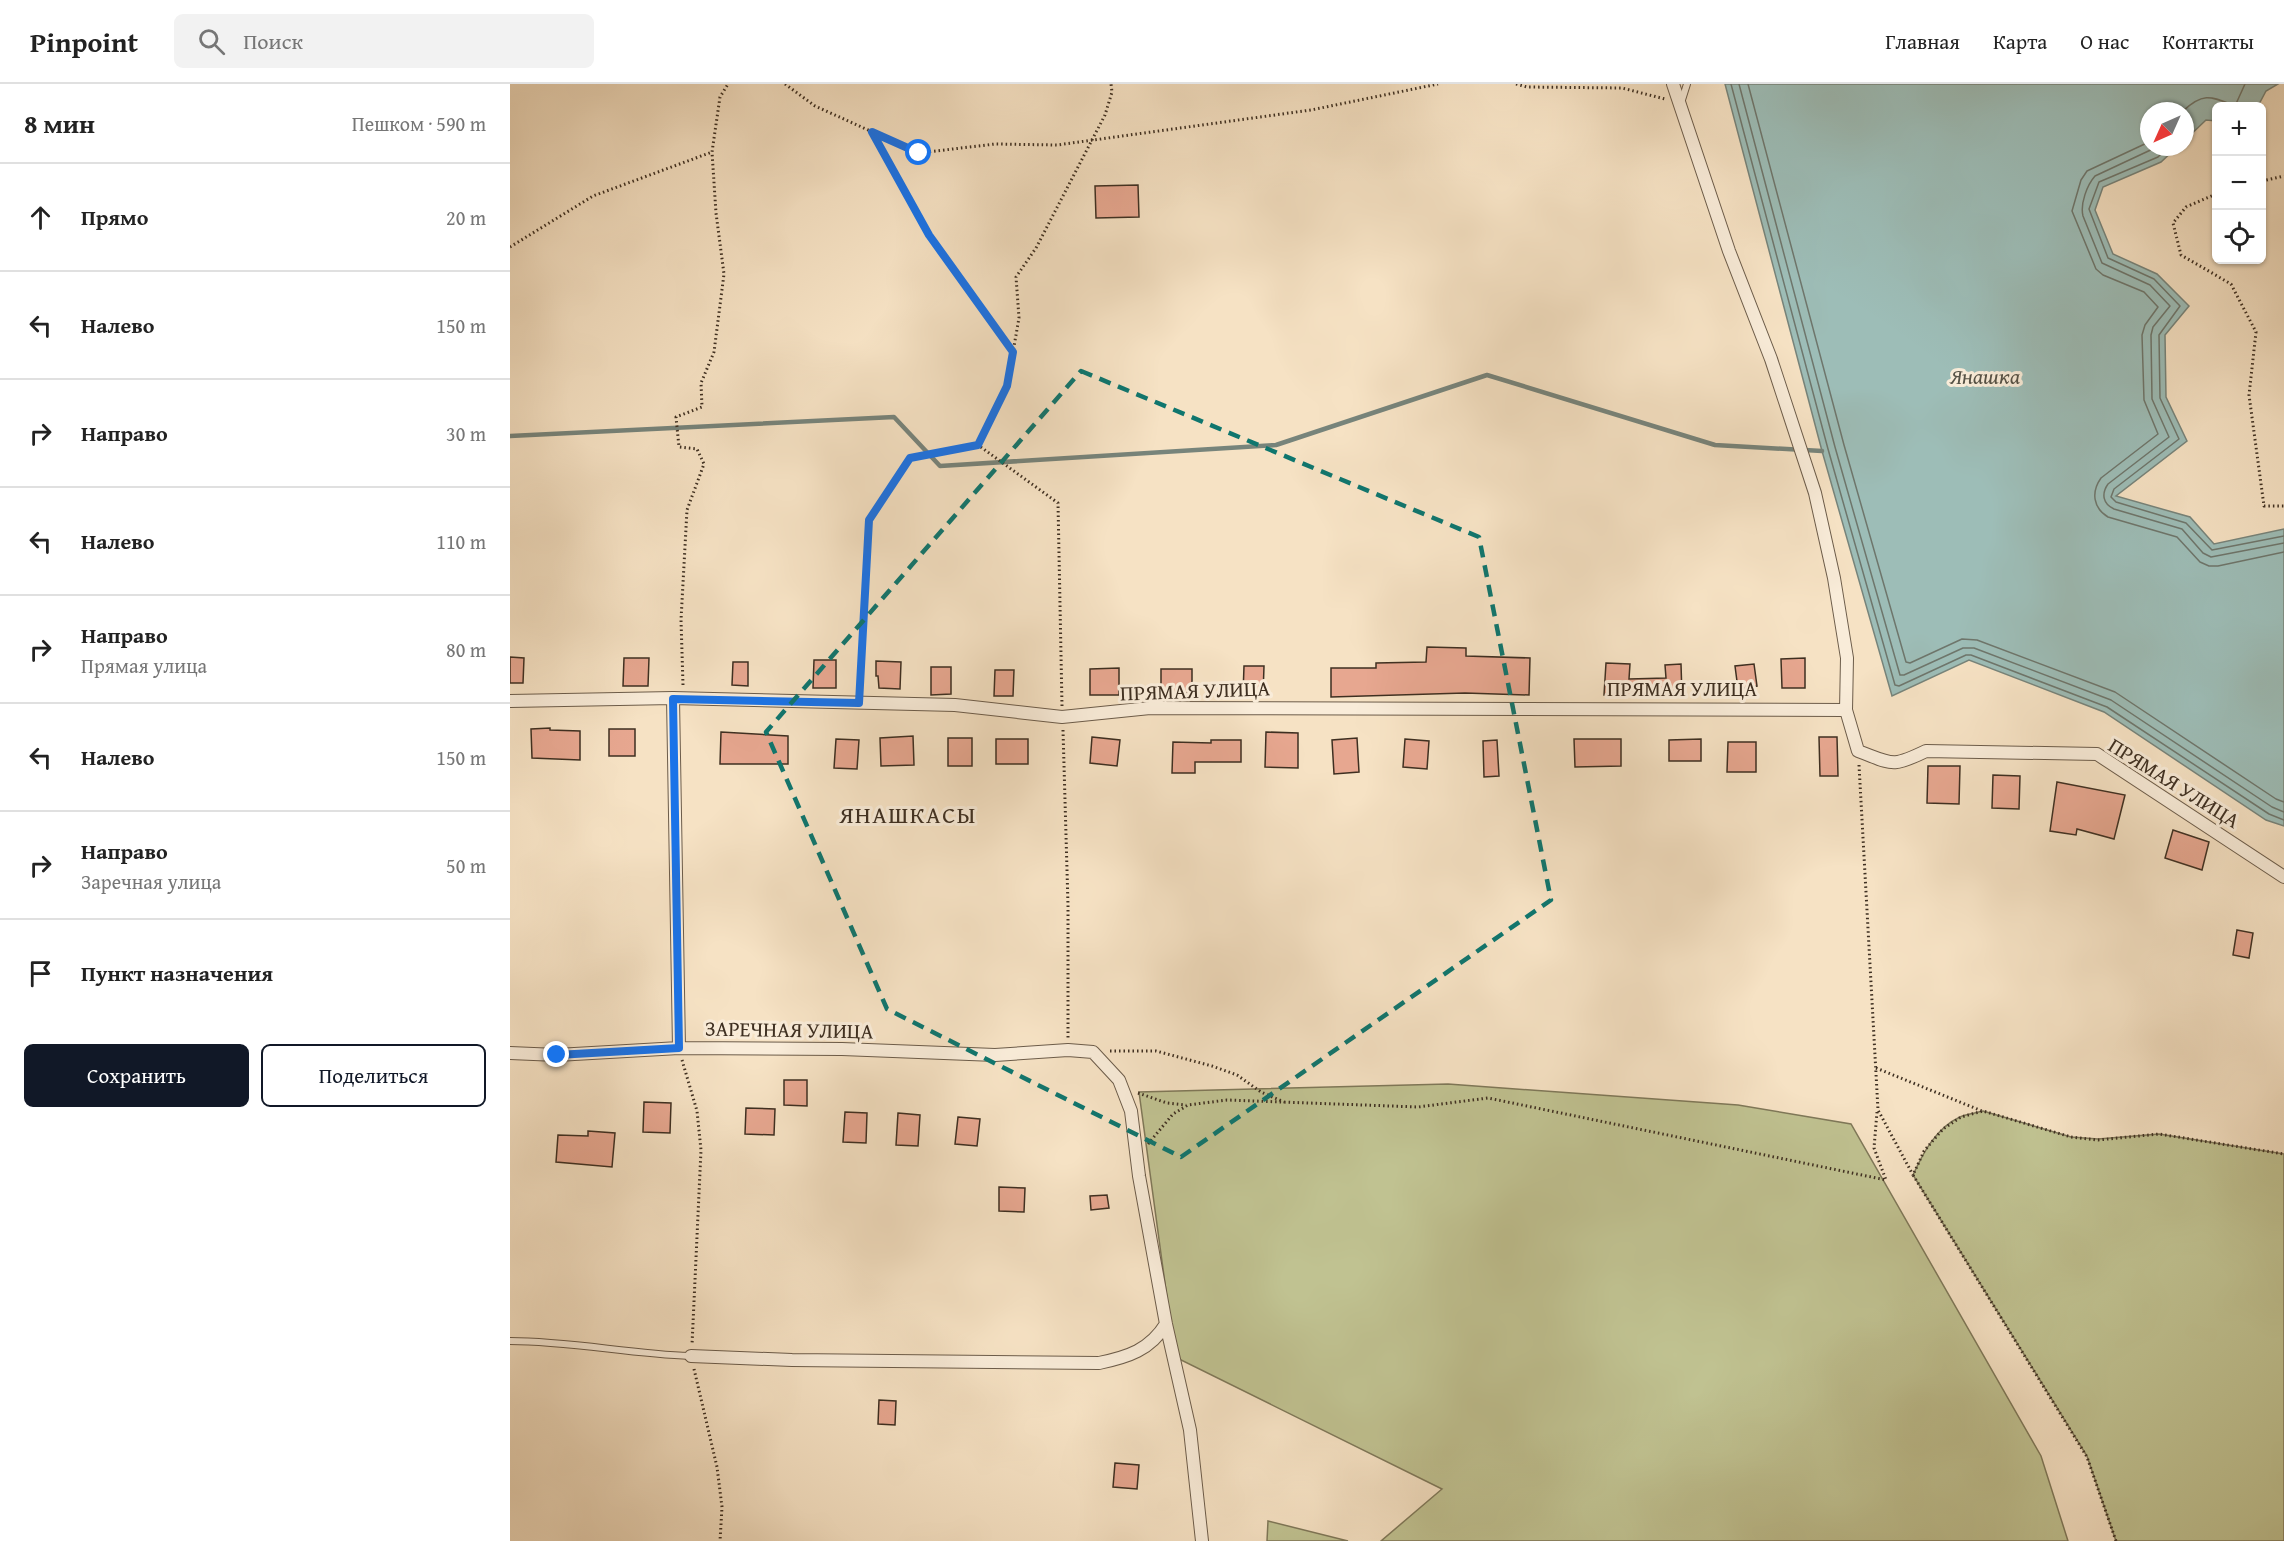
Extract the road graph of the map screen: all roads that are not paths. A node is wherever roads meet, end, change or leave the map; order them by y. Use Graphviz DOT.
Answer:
graph roads {
  1 [pos="1673,84"];
  2 [pos="1687,84"];
  3 [pos="1681,104"];
  4 [pos="678,699"];
  5 [pos="510,701"];
  6 [pos="1846,710"];
  7 [pos="2284,877"];
  8 [pos="679,1048"];
  9 [pos="510,1053"];
  10 [pos="1166,1324"];
  11 [pos="510,1341"];
  12 [pos="691,1356"];
  13 [pos="1202,1541"];
  1 -- 3 [label="street"];
  2 -- 3 [label="lane"];
  3 -- 6 [label="street"];
  4 -- 5 [label="street, ПРЯМАЯ УЛИЦА"];
  4 -- 6 [label="street, ПРЯМАЯ УЛИЦА"];
  4 -- 8 [label="street"];
  6 -- 7 [label="street, ПРЯМАЯ УЛИЦА"];
  8 -- 9 [label="street, ЗАРЕЧНАЯ УЛИЦА"];
  8 -- 10 [label="street, ЗАРЕЧНАЯ УЛИЦА"];
  10 -- 12 [label="street"];
  10 -- 13 [label="street"];
  11 -- 12 [label="lane"];
}
